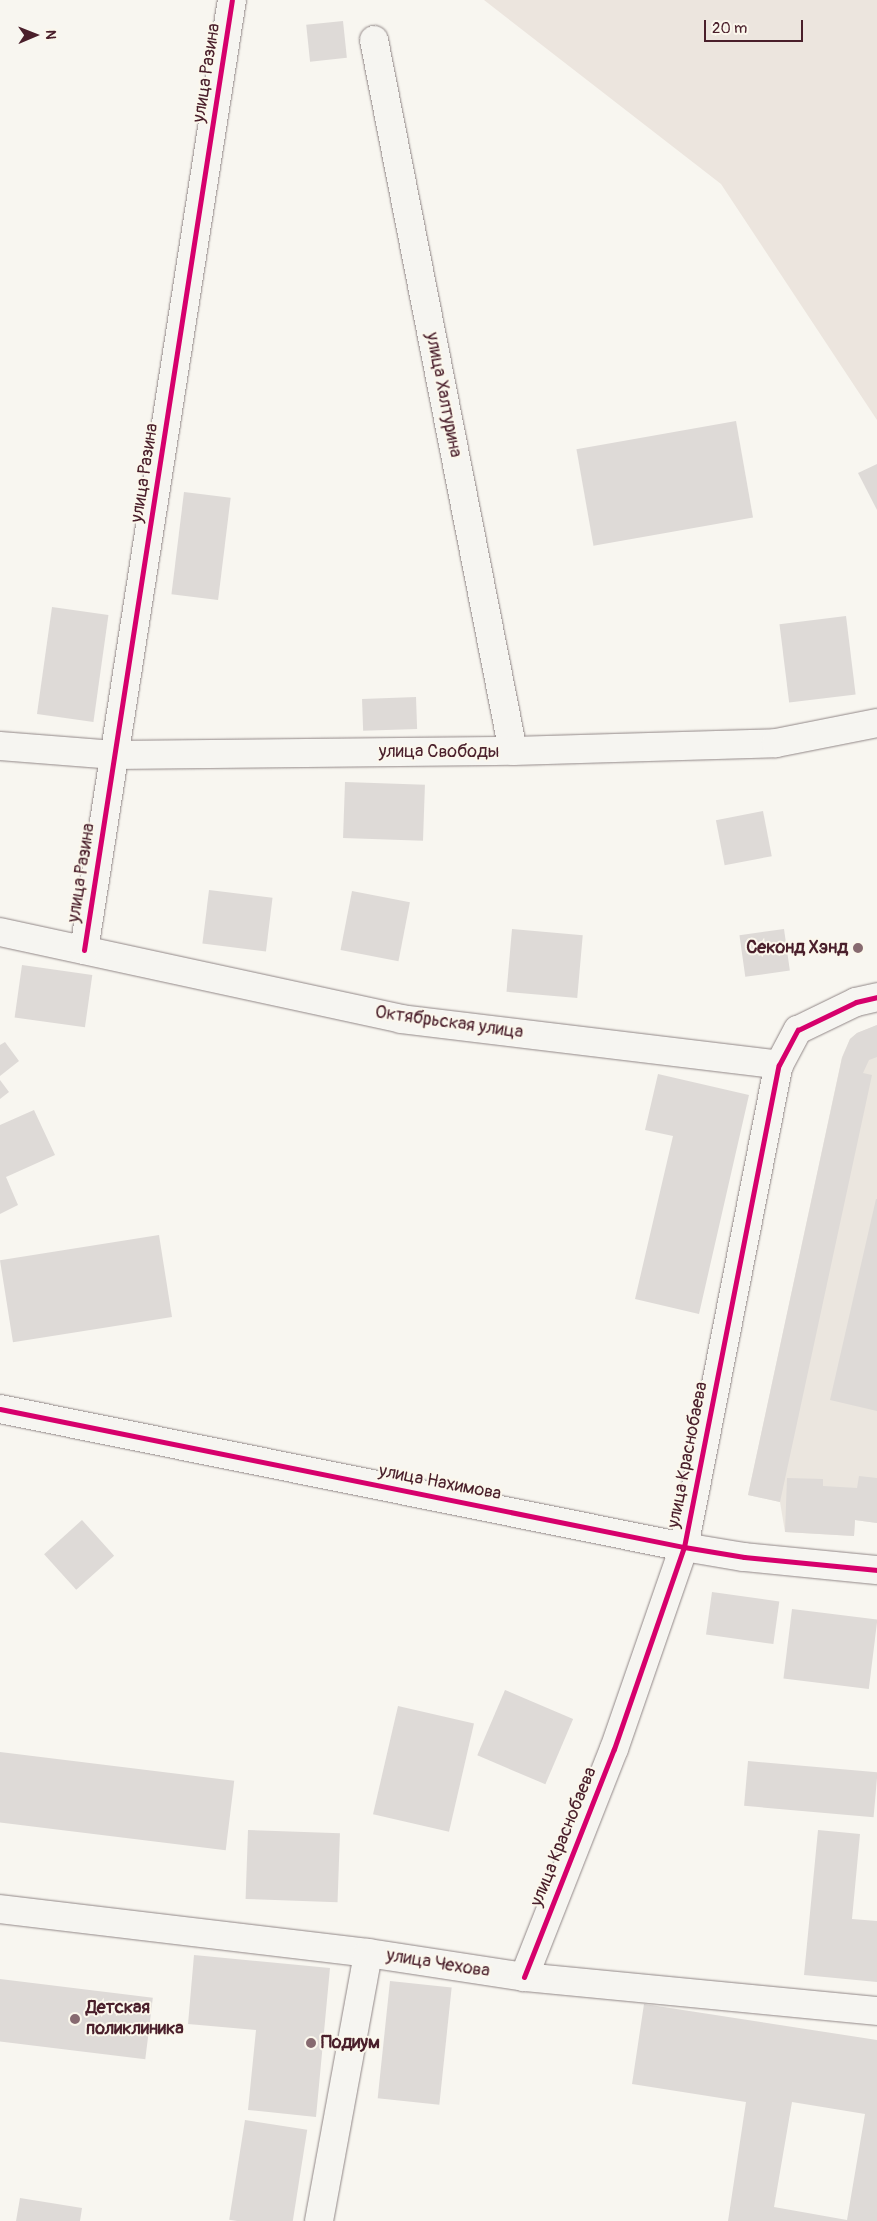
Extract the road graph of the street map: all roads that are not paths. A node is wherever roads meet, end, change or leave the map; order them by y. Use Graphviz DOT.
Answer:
graph roads {
  1 [pos="232,0"];
  2 [pos="374,40"];
  3 [pos="877,723"];
  4 [pos="0,746"];
  5 [pos="513,751"];
  6 [pos="115,755"];
  7 [pos="0,932"];
  8 [pos="84,950"];
  9 [pos="877,997"];
  10 [pos="779,1065"];
  11 [pos="0,1409"];
  12 [pos="684,1547"];
  13 [pos="877,1570"];
  14 [pos="0,1909"];
  15 [pos="368,1953"];
  16 [pos="524,1977"];
  17 [pos="877,2011"];
  18 [pos="319,2221"];
  1 -- 6 [label="street, улица Разина"];
  2 -- 5 [label="street, улица Халтурина"];
  3 -- 5 [label="street, улица Свободы"];
  4 -- 6 [label="street, улица Свободы"];
  5 -- 6 [label="street, улица Свободы"];
  6 -- 8 [label="street, улица Разина"];
  7 -- 8 [label="street, Октябрьская улица"];
  8 -- 10 [label="street, Октябрьская улица"];
  9 -- 10 [label="street"];
  10 -- 12 [label="street, улица Краснобаева"];
  11 -- 12 [label="street, улица Нахимова"];
  12 -- 13 [label="street, улица Нахимова"];
  12 -- 16 [label="street, улица Краснобаева"];
  14 -- 15 [label="street, улица Чехова"];
  15 -- 16 [label="street, улица Чехова"];
  15 -- 18 [label="street"];
  16 -- 17 [label="street, улица Чехова"];
}
